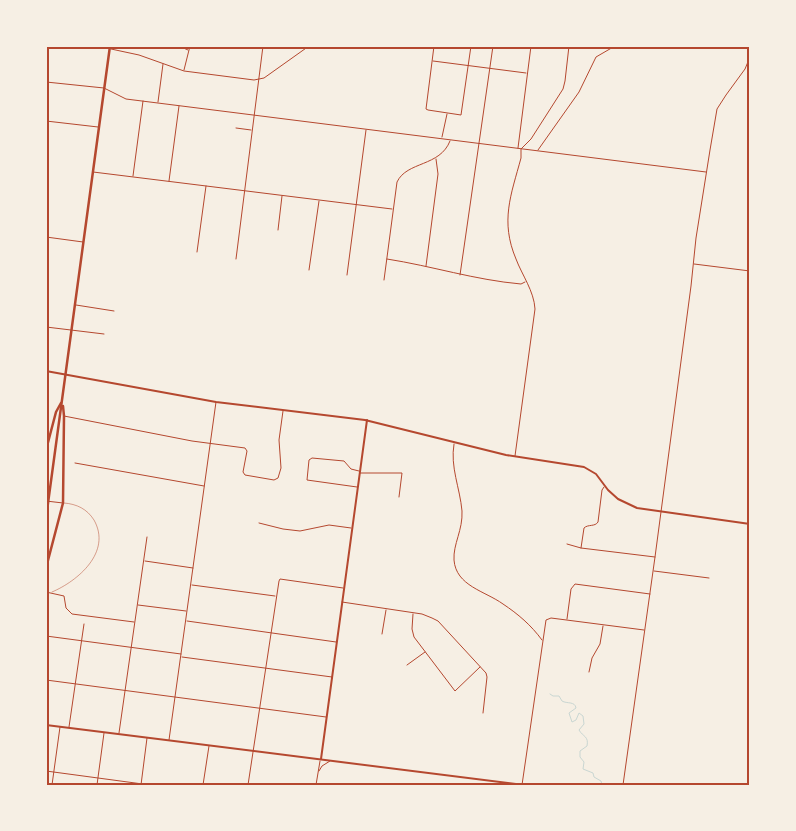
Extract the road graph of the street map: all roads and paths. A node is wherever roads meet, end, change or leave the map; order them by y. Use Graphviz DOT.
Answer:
graph roads {
  1 [pos="179,46"];
  2 [pos="190,46"];
  3 [pos="263,46"];
  4 [pos="309,46"];
  5 [pos="434,46"];
  6 [pos="471,46"];
  7 [pos="493,46"];
  8 [pos="531,46"];
  9 [pos="569,46"];
  10 [pos="615,46"];
  11 [pos="110,48"];
  12 [pos="189,50"];
  13 [pos="750,58"];
  14 [pos="433,61"];
  15 [pos="164,64"];
  16 [pos="469,65"];
  17 [pos="490,68"];
  18 [pos="184,71"];
  19 [pos="528,73"];
  20 [pos="259,80"];
  21 [pos="46,82"];
  22 [pos="104,88"];
  23 [pos="143,100"];
  24 [pos="158,102"];
  25 [pos="179,105"];
  26 [pos="447,113"];
  27 [pos="253,115"];
  28 [pos="46,121"];
  29 [pos="99,128"];
  30 [pos="236,128"];
  31 [pos="366,129"];
  32 [pos="252,130"];
  33 [pos="442,139"];
  34 [pos="450,140"];
  35 [pos="479,144"];
  36 [pos="518,148"];
  37 [pos="521,149"];
  38 [pos="538,151"];
  39 [pos="436,158"];
  40 [pos="93,172"];
  41 [pos="706,172"];
  42 [pos="132,177"];
  43 [pos="170,181"];
  44 [pos="206,185"];
  45 [pos="244,190"];
  46 [pos="282,195"];
  47 [pos="319,200"];
  48 [pos="356,204"];
  49 [pos="392,209"];
  50 [pos="278,230"];
  51 [pos="46,237"];
  52 [pos="84,242"];
  53 [pos="197,252"];
  54 [pos="236,259"];
  55 [pos="386,259"];
  56 [pos="693,264"];
  57 [pos="426,267"];
  58 [pos="309,270"];
  59 [pos="750,271"];
  60 [pos="347,275"];
  61 [pos="460,275"];
  62 [pos="384,280"];
  63 [pos="526,282"];
  64 [pos="75,305"];
  65 [pos="114,311"];
  66 [pos="46,327"];
  67 [pos="72,330"];
  68 [pos="104,334"];
  69 [pos="46,371"];
  70 [pos="66,375"];
  71 [pos="62,402"];
  72 [pos="216,402"];
  73 [pos="284,410"];
  74 [pos="64,416"];
  75 [pos="367,420"];
  76 [pos="455,442"];
  77 [pos="210,443"];
  78 [pos="46,450"];
  79 [pos="515,457"];
  80 [pos="75,463"];
  81 [pos="360,472"];
  82 [pos="204,486"];
  83 [pos="358,487"];
  84 [pos="605,487"];
  85 [pos="399,497"];
  86 [pos="46,501"];
  87 [pos="63,503"];
  88 [pos="661,511"];
  89 [pos="47,512"];
  90 [pos="46,518"];
  91 [pos="259,522"];
  92 [pos="750,524"];
  93 [pos="352,528"];
  94 [pos="147,538"];
  95 [pos="567,544"];
  96 [pos="581,548"];
  97 [pos="655,557"];
  98 [pos="144,561"];
  99 [pos="46,568"];
  100 [pos="193,568"];
  101 [pos="653,571"];
  102 [pos="709,578"];
  103 [pos="191,585"];
  104 [pos="344,588"];
  105 [pos="46,592"];
  106 [pos="52,592"];
  107 [pos="650,594"];
  108 [pos="276,597"];
  109 [pos="342,602"];
  110 [pos="138,605"];
  111 [pos="386,609"];
  112 [pos="187,611"];
  113 [pos="413,614"];
  114 [pos="567,620"];
  115 [pos="186,621"];
  116 [pos="135,622"];
  117 [pos="84,624"];
  118 [pos="603,625"];
  119 [pos="645,630"];
  120 [pos="271,632"];
  121 [pos="382,634"];
  122 [pos="46,636"];
  123 [pos="81,640"];
  124 [pos="542,640"];
  125 [pos="336,642"];
  126 [pos="131,647"];
  127 [pos="426,652"];
  128 [pos="181,656"];
  129 [pos="407,665"];
  130 [pos="480,667"];
  131 [pos="266,668"];
  132 [pos="589,672"];
  133 [pos="332,676"];
  134 [pos="46,680"];
  135 [pos="75,683"];
  136 [pos="125,690"];
  137 [pos="175,697"];
  138 [pos="260,708"];
  139 [pos="483,713"];
  140 [pos="326,717"];
  141 [pos="46,725"];
  142 [pos="60,726"];
  143 [pos="69,728"];
  144 [pos="104,732"];
  145 [pos="119,734"];
  146 [pos="148,738"];
  147 [pos="169,740"];
  148 [pos="209,746"];
  149 [pos="253,751"];
  150 [pos="321,759"];
  151 [pos="331,761"];
  152 [pos="46,771"];
  153 [pos="54,772"];
  154 [pos="318,772"];
  155 [pos="98,778"];
  156 [pos="141,784"];
  157 [pos="52,785"];
  158 [pos="97,785"];
  159 [pos="150,785"];
  160 [pos="203,785"];
  161 [pos="248,785"];
  162 [pos="316,785"];
  163 [pos="523,785"];
  164 [pos="623,785"];
  1 -- 12 [label="street"];
  2 -- 12 [label="street"];
  3 -- 20 [label="street"];
  4 -- 20 [label="street"];
  5 -- 14 [label="street"];
  6 -- 16 [label="street"];
  7 -- 17 [label="street"];
  8 -- 19 [label="street"];
  9 -- 37 [label="street"];
  10 -- 38 [label="street"];
  11 -- 15 [label="street"];
  11 -- 22 [label="main road"];
  12 -- 18 [label="street"];
  13 -- 41 [label="street"];
  14 -- 16 [label="street"];
  14 -- 26 [label="street"];
  15 -- 18 [label="street"];
  15 -- 24 [label="street"];
  16 -- 17 [label="street"];
  16 -- 26 [label="street"];
  17 -- 19 [label="street"];
  17 -- 35 [label="street"];
  18 -- 20 [label="street"];
  19 -- 36 [label="street"];
  20 -- 27 [label="street"];
  21 -- 22 [label="street"];
  22 -- 23 [label="street"];
  22 -- 29 [label="main road"];
  23 -- 24 [label="street"];
  23 -- 42 [label="street"];
  24 -- 25 [label="street"];
  25 -- 27 [label="street"];
  25 -- 43 [label="street"];
  26 -- 33 [label="street"];
  27 -- 31 [label="street"];
  27 -- 32 [label="street"];
  28 -- 29 [label="street"];
  29 -- 40 [label="main road"];
  30 -- 32 [label="street"];
  31 -- 33 [label="street"];
  31 -- 48 [label="street"];
  32 -- 45 [label="street"];
  33 -- 34 [label="street"];
  34 -- 35 [label="street"];
  34 -- 39 [label="street"];
  35 -- 36 [label="street"];
  35 -- 61 [label="street"];
  36 -- 37 [label="street"];
  37 -- 38 [label="street"];
  37 -- 63 [label="street"];
  38 -- 41 [label="street"];
  39 -- 49 [label="street"];
  39 -- 57 [label="street"];
  40 -- 42 [label="street"];
  40 -- 52 [label="main road"];
  41 -- 56 [label="street"];
  42 -- 43 [label="street"];
  43 -- 44 [label="street"];
  44 -- 45 [label="street"];
  44 -- 53 [label="street"];
  45 -- 46 [label="street"];
  45 -- 54 [label="street"];
  46 -- 47 [label="street"];
  46 -- 50 [label="street"];
  47 -- 48 [label="street"];
  47 -- 58 [label="street"];
  48 -- 49 [label="street"];
  48 -- 60 [label="street"];
  49 -- 55 [label="street"];
  51 -- 52 [label="street"];
  52 -- 64 [label="main road"];
  55 -- 57 [label="street"];
  55 -- 62 [label="street"];
  56 -- 59 [label="street"];
  56 -- 88 [label="street"];
  57 -- 61 [label="street"];
  61 -- 63 [label="street"];
  63 -- 79 [label="street"];
  64 -- 65 [label="street"];
  64 -- 67 [label="main road"];
  66 -- 67 [label="street"];
  67 -- 68 [label="street"];
  67 -- 70 [label="main road"];
  69 -- 70 [label="main road"];
  70 -- 71 [label="main road"];
  70 -- 72 [label="main road"];
  71 -- 74 [label="main road"];
  71 -- 78 [label="main road"];
  71 -- 89 [label="main road"];
  72 -- 73 [label="main road"];
  72 -- 77 [label="street"];
  73 -- 75 [label="main road"];
  73 -- 77 [label="street"];
  74 -- 77 [label="street"];
  74 -- 87 [label="main road"];
  75 -- 76 [label="main road"];
  75 -- 81 [label="main road"];
  76 -- 79 [label="main road"];
  76 -- 124 [label="street"];
  77 -- 82 [label="street"];
  79 -- 84 [label="main road"];
  80 -- 82 [label="street"];
  81 -- 83 [label="main road"];
  81 -- 83 [label="street"];
  81 -- 85 [label="street"];
  82 -- 100 [label="street"];
  83 -- 93 [label="main road"];
  84 -- 88 [label="main road"];
  84 -- 96 [label="street"];
  86 -- 87 [label="street"];
  87 -- 99 [label="main road"];
  87 -- 106 [label="lane"];
  88 -- 92 [label="main road"];
  88 -- 97 [label="street"];
  89 -- 90 [label="main road"];
  91 -- 93 [label="street"];
  93 -- 104 [label="main road"];
  94 -- 98 [label="street"];
  95 -- 96 [label="street"];
  96 -- 97 [label="street"];
  97 -- 101 [label="street"];
  98 -- 100 [label="street"];
  98 -- 110 [label="street"];
  100 -- 103 [label="street"];
  101 -- 102 [label="street"];
  101 -- 107 [label="street"];
  103 -- 108 [label="street"];
  103 -- 112 [label="street"];
  104 -- 108 [label="street"];
  104 -- 109 [label="main road"];
  105 -- 106 [label="street"];
  106 -- 116 [label="street"];
  107 -- 114 [label="street"];
  107 -- 119 [label="street"];
  108 -- 120 [label="street"];
  109 -- 111 [label="street"];
  109 -- 125 [label="main road"];
  110 -- 112 [label="street"];
  110 -- 116 [label="street"];
  111 -- 113 [label="street"];
  111 -- 121 [label="street"];
  112 -- 115 [label="street"];
  113 -- 127 [label="street"];
  113 -- 130 [label="street"];
  114 -- 118 [label="street"];
  114 -- 124 [label="street"];
  115 -- 120 [label="street"];
  115 -- 128 [label="street"];
  116 -- 126 [label="street"];
  117 -- 123 [label="street"];
  118 -- 119 [label="street"];
  118 -- 132 [label="street"];
  119 -- 164 [label="street"];
  120 -- 125 [label="street"];
  120 -- 131 [label="street"];
  122 -- 123 [label="street"];
  123 -- 126 [label="street"];
  123 -- 135 [label="street"];
  124 -- 163 [label="street"];
  125 -- 133 [label="main road"];
  126 -- 128 [label="street"];
  126 -- 136 [label="street"];
  127 -- 129 [label="street"];
  127 -- 130 [label="street"];
  128 -- 131 [label="street"];
  128 -- 137 [label="street"];
  130 -- 139 [label="street"];
  131 -- 133 [label="street"];
  131 -- 138 [label="street"];
  133 -- 140 [label="main road"];
  134 -- 135 [label="street"];
  135 -- 136 [label="street"];
  135 -- 143 [label="street"];
  136 -- 137 [label="street"];
  136 -- 145 [label="street"];
  137 -- 138 [label="street"];
  137 -- 147 [label="street"];
  138 -- 140 [label="street"];
  138 -- 149 [label="street"];
  140 -- 150 [label="main road"];
  141 -- 142 [label="main road"];
  142 -- 143 [label="main road"];
  142 -- 153 [label="street"];
  143 -- 144 [label="main road"];
  144 -- 145 [label="main road"];
  144 -- 155 [label="street"];
  145 -- 146 [label="main road"];
  146 -- 147 [label="main road"];
  146 -- 156 [label="street"];
  147 -- 148 [label="main road"];
  148 -- 149 [label="main road"];
  148 -- 160 [label="street"];
  149 -- 150 [label="main road"];
  149 -- 161 [label="street"];
  150 -- 151 [label="main road"];
  150 -- 154 [label="street"];
  151 -- 154 [label="street"];
  151 -- 163 [label="main road"];
  152 -- 153 [label="street"];
  153 -- 155 [label="street"];
  153 -- 157 [label="street"];
  154 -- 162 [label="street"];
  155 -- 156 [label="street"];
  155 -- 158 [label="street"];
  156 -- 159 [label="street"];
}
